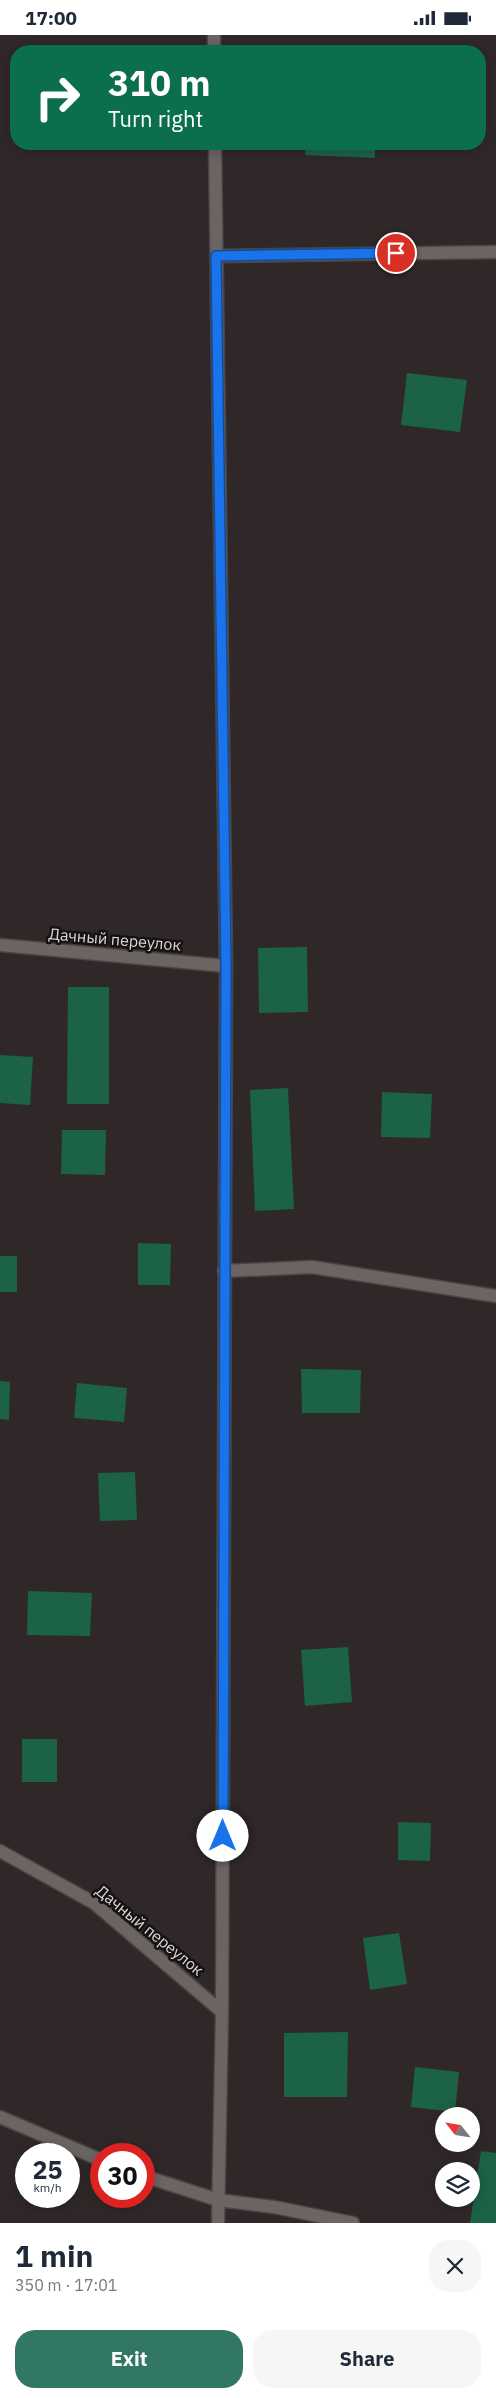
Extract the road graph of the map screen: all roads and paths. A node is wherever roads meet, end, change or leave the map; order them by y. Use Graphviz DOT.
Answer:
graph roads {
  1 [pos="215,150"];
  2 [pos="496,252"];
  3 [pos="216,256"];
  4 [pos="0,945"];
  5 [pos="226,966"];
  6 [pos="224,1271"];
  7 [pos="496,1296"];
  8 [pos="0,1851"];
  9 [pos="222,2012"];
  10 [pos="0,2117"];
  11 [pos="90,2155"];
  12 [pos="155,2180"];
  13 [pos="218,2200"];
  14 [pos="218,2223"];
  15 [pos="353,2223"];
  1 -- 3 [label="street"];
  2 -- 3 [label="street"];
  3 -- 5 [label="street"];
  4 -- 5 [label="street, Дачный переулок"];
  5 -- 6 [label="street"];
  6 -- 7 [label="street"];
  6 -- 9 [label="street"];
  8 -- 9 [label="street, Дачный переулок"];
  9 -- 13 [label="street"];
  10 -- 11 [label="street"];
  12 -- 13 [label="street"];
  13 -- 14 [label="street"];
  13 -- 15 [label="street"];
}
